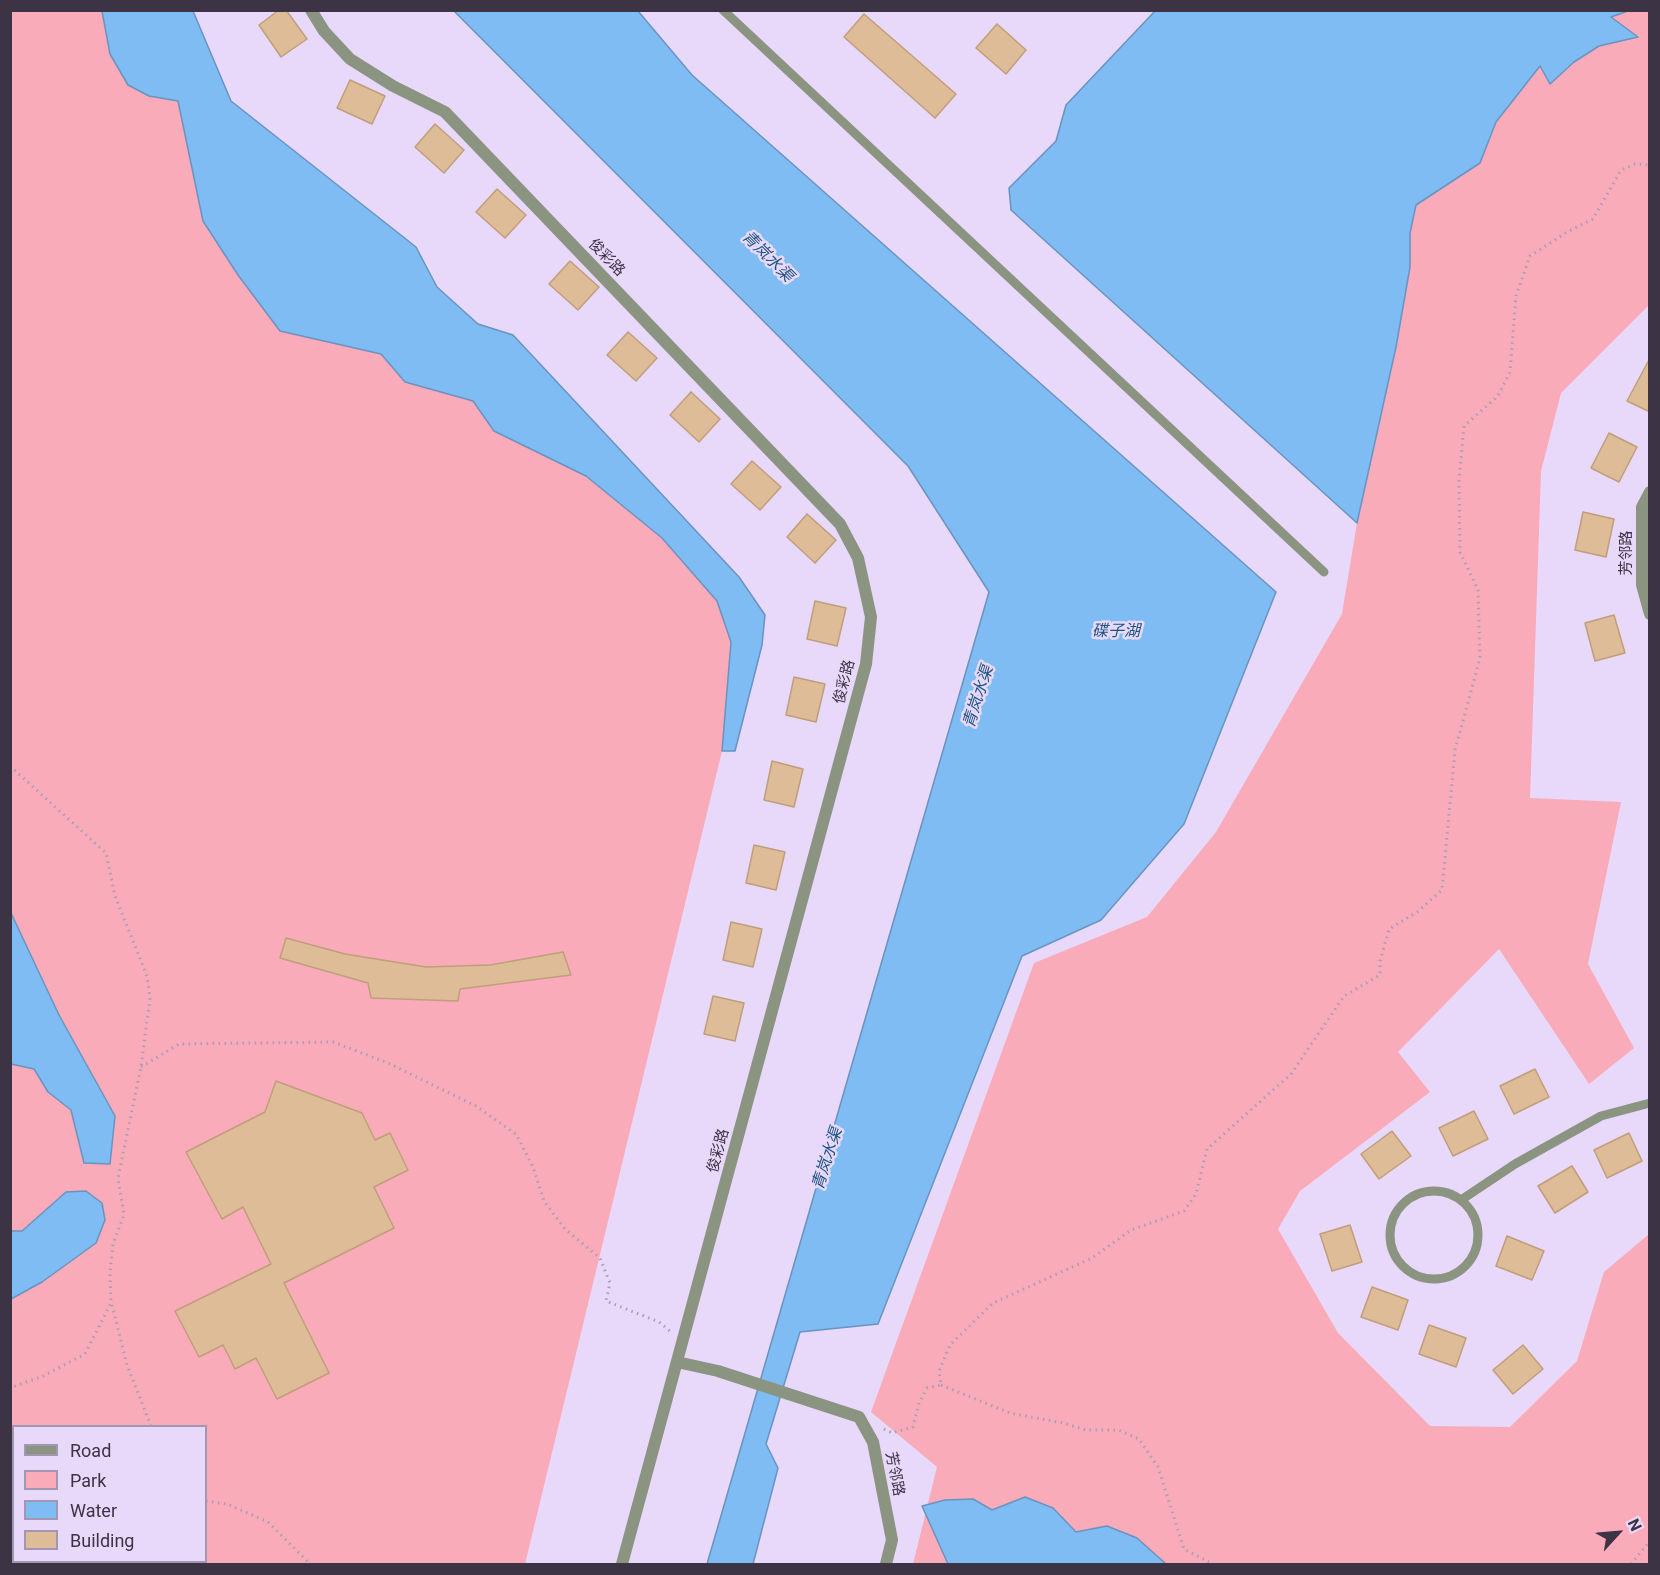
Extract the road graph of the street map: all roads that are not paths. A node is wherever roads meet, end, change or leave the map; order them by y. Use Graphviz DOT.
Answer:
graph roads {
  1 [pos="311,10"];
  2 [pos="723,10"];
  3 [pos="1650,492"];
  4 [pos="1324,572"];
  5 [pos="1650,614"];
  6 [pos="1650,1103"];
  7 [pos="1461,1200"];
  8 [pos="677,1362"];
  9 [pos="622,1564"];
  10 [pos="886,1564"];
  1 -- 8 [label="street, 俊彩路"];
  2 -- 4 [label="lane"];
  3 -- 5 [label="street, 芳邻路"];
  6 -- 7 [label="lane"];
  7 -- 7 [label="lane"];
  8 -- 9 [label="street, 俊彩路"];
  8 -- 10 [label="street, 芳邻路"];
}
